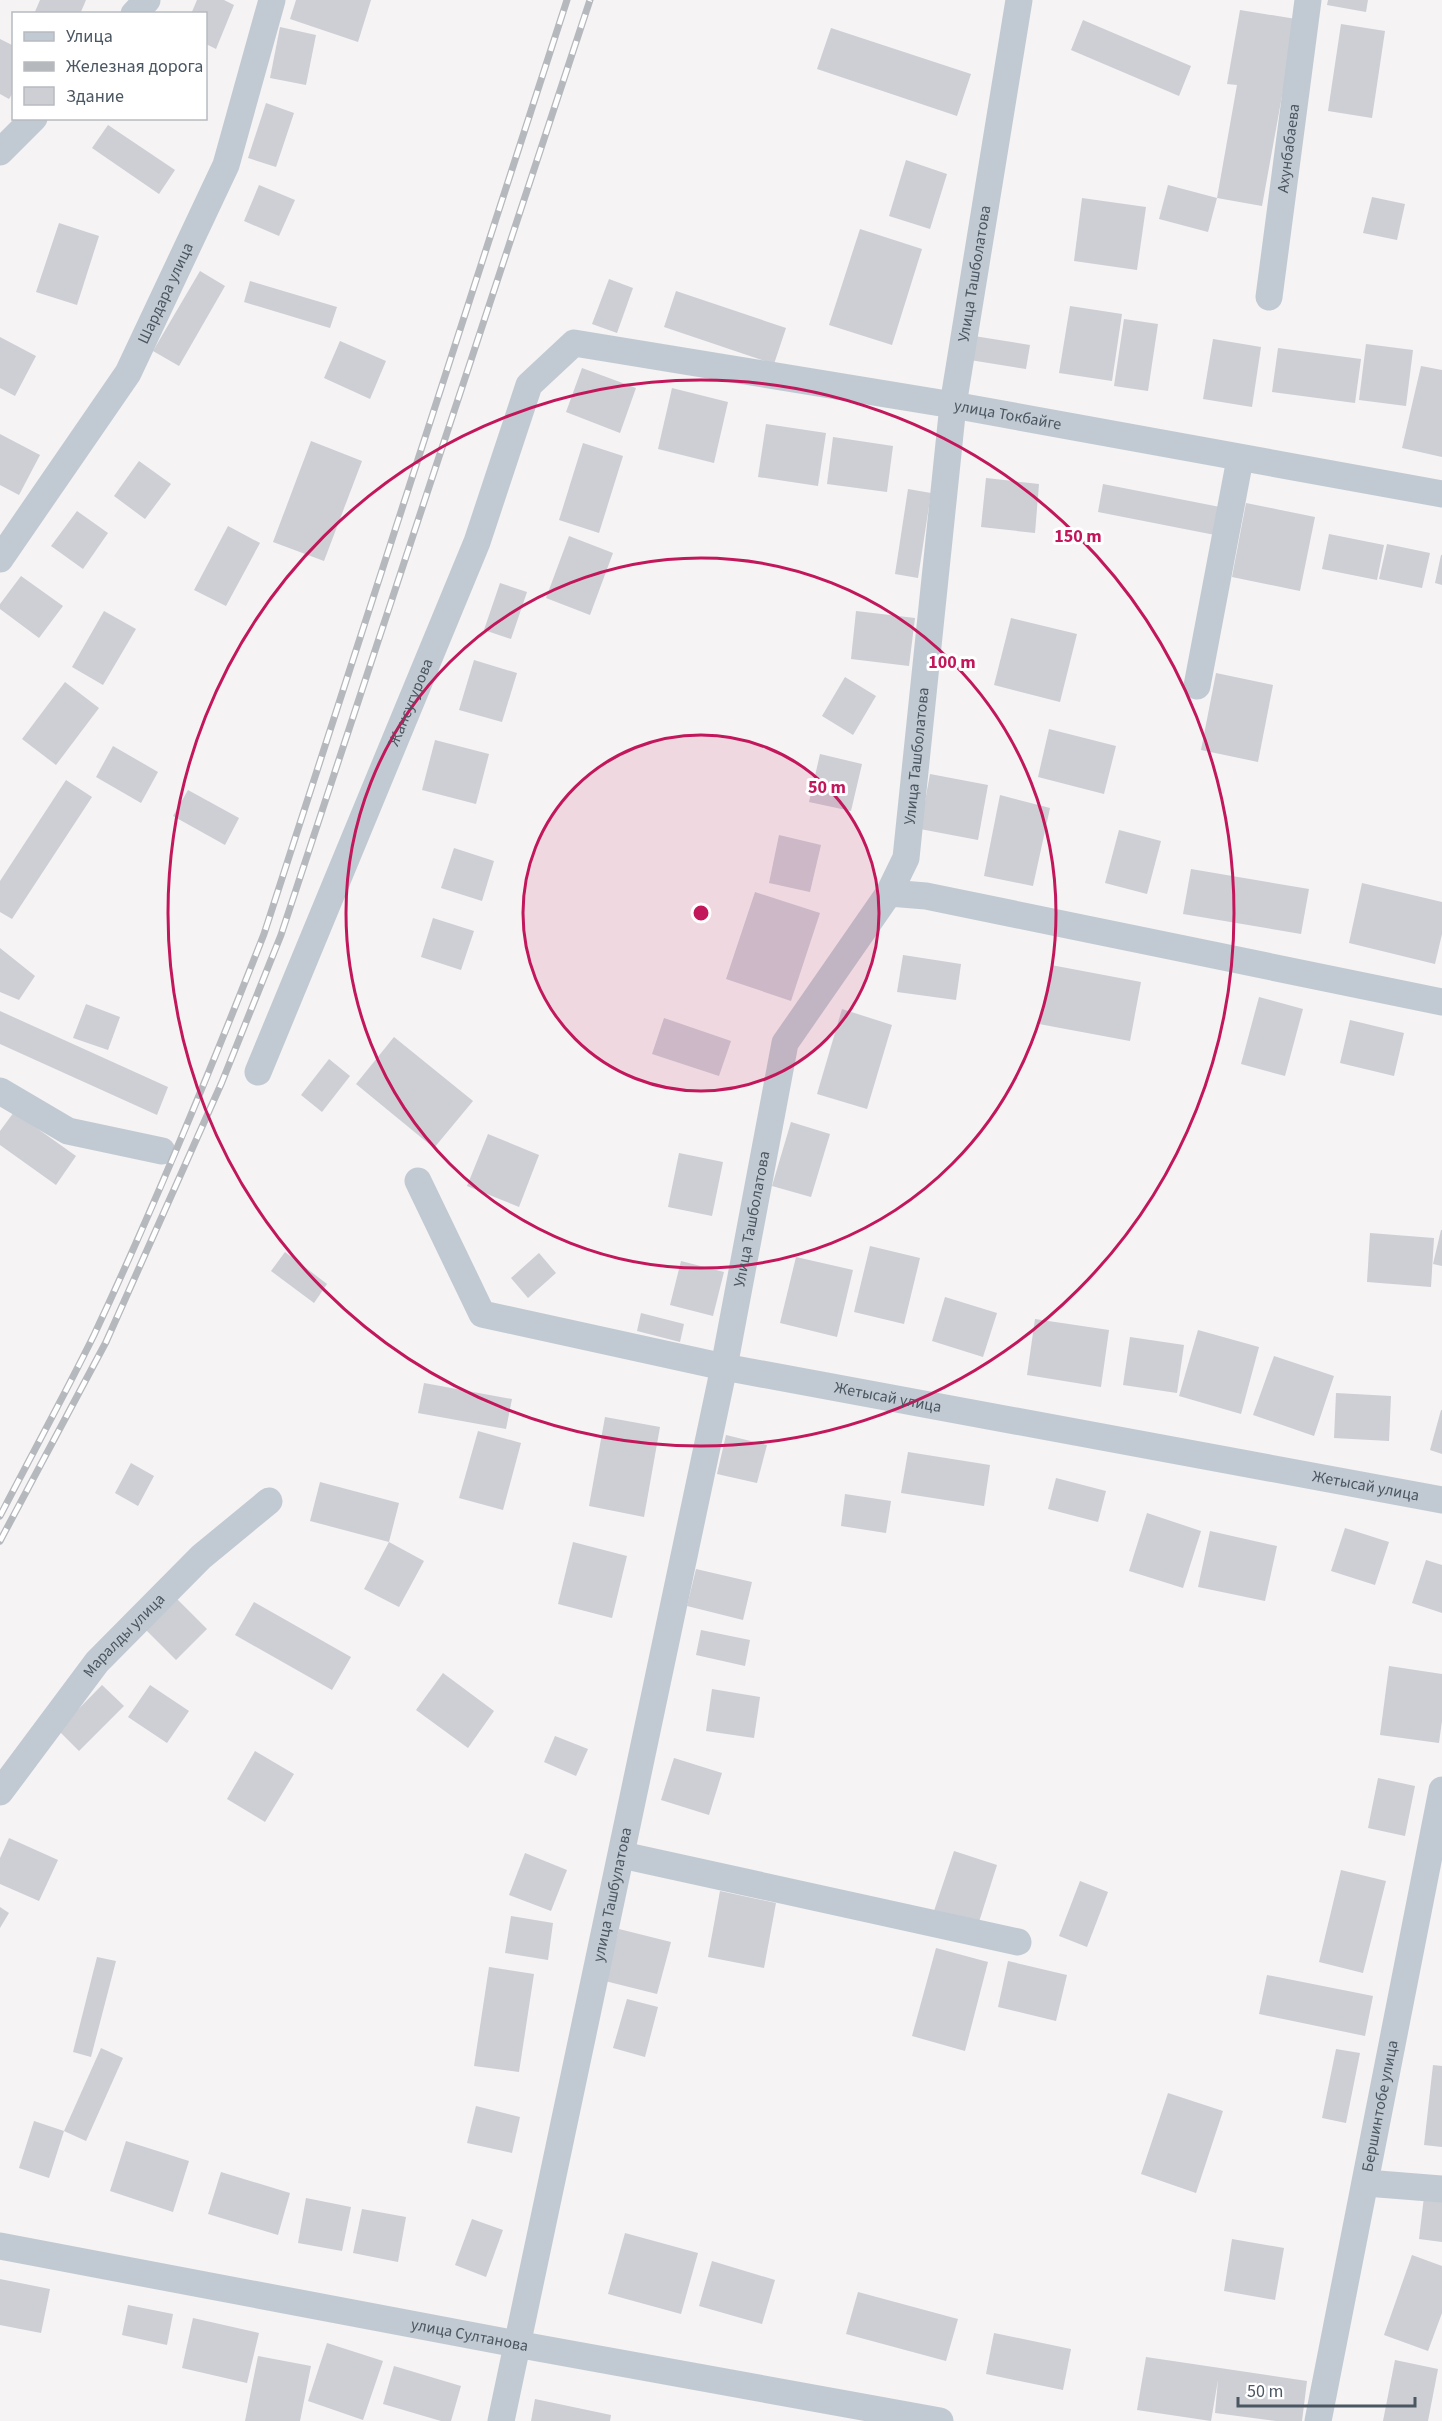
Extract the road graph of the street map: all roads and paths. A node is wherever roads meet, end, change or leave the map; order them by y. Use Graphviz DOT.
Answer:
graph roads {
  1 [pos="147,0"];
  2 [pos="272,0"];
  3 [pos="1019,0"];
  4 [pos="1308,0"];
  5 [pos="136,12"];
  6 [pos="32,120"];
  7 [pos="0,152"];
  8 [pos="1269,297"];
  9 [pos="574,343"];
  10 [pos="952,405"];
  11 [pos="1240,459"];
  12 [pos="1442,494"];
  13 [pos="0,559"];
  14 [pos="1197,686"];
  15 [pos="888,894"];
  16 [pos="1442,1002"];
  17 [pos="258,1072"];
  18 [pos="0,1091"];
  19 [pos="162,1151"];
  20 [pos="418,1182"];
  21 [pos="724,1367"];
  22 [pos="1442,1500"];
  23 [pos="269,1501"];
  24 [pos="1442,1790"];
  25 [pos="0,1792"];
  26 [pos="1438,1825"];
  27 [pos="622,1855"];
  28 [pos="1018,1942"];
  29 [pos="1366,2183"];
  30 [pos="1442,2189"];
  31 [pos="0,2246"];
  32 [pos="516,2344"];
  33 [pos="501,2421"];
  34 [pos="940,2421"];
  35 [pos="1318,2421"];
  1 -- 5 [label="street"];
  2 -- 13 [label="street, Шардара улица"];
  3 -- 10 [label="street, Улица Ташболатова"];
  4 -- 8 [label="street, Ахунбабаева"];
  6 -- 7 [label="street"];
  9 -- 10 [label="street, улица Токбайге"];
  9 -- 17 [label="street, Жансугурова"];
  10 -- 11 [label="street, улица Токбайге"];
  10 -- 15 [label="street, Улица Ташболатова"];
  11 -- 12 [label="street, улица Токбайге"];
  11 -- 14 [label="street"];
  15 -- 16 [label="street"];
  15 -- 21 [label="street, Улица Ташболатова"];
  18 -- 19 [label="street"];
  20 -- 21 [label="street, Жетысай улица"];
  21 -- 22 [label="street, Жетысай улица"];
  21 -- 27 [label="street, улица Ташбулатова"];
  23 -- 25 [label="street, Маралды улица"];
  24 -- 26 [label="street, Бершинтобе улица"];
  26 -- 29 [label="street, Бершинтобе улица"];
  27 -- 28 [label="street"];
  27 -- 32 [label="street, улица Ташбулатова"];
  29 -- 30 [label="street"];
  29 -- 35 [label="street, Бершинтобе улица"];
  31 -- 32 [label="street, улица Султанова"];
  32 -- 33 [label="street, улица Ташбулатова"];
  32 -- 34 [label="street, улица Султанова"];
}
